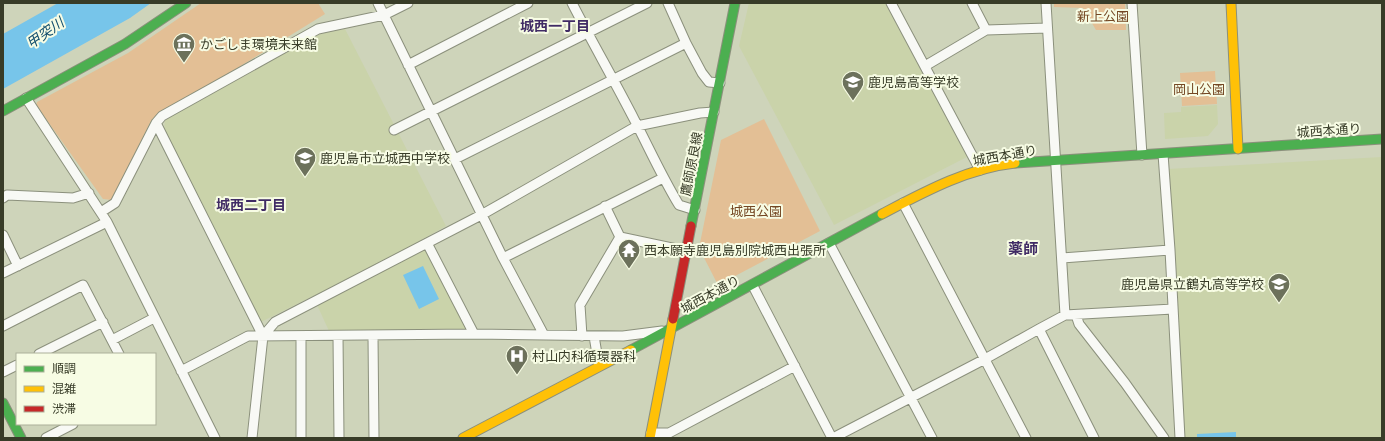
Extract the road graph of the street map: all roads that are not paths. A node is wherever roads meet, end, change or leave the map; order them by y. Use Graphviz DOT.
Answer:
graph roads {
  1 [pos="186,3"];
  2 [pos="378,3"];
  3 [pos="408,3"];
  4 [pos="528,3"];
  5 [pos="572,3"];
  6 [pos="647,3"];
  7 [pos="668,3"];
  8 [pos="735,3"];
  9 [pos="891,3"];
  10 [pos="972,3"];
  11 [pos="1046,3"];
  12 [pos="1132,3"];
  13 [pos="1231,3"];
  14 [pos="384,15"];
  15 [pos="1047,28"];
  16 [pos="986,30"];
  17 [pos="587,33"];
  18 [pos="686,43"];
  19 [pos="408,65"];
  20 [pos="924,66"];
  21 [pos="613,80"];
  22 [pos="720,83"];
  23 [pos="26,98"];
  24 [pos="3,110"];
  25 [pos="431,112"];
  26 [pos="714,112"];
  27 [pos="156,124"];
  28 [pos="637,126"];
  29 [pos="394,130"];
  30 [pos="1382,139"];
  31 [pos="1238,149"];
  32 [pos="1164,154"];
  33 [pos="1142,155"];
  34 [pos="455,159"];
  35 [pos="1055,160"];
  36 [pos="980,170"];
  37 [pos="662,178"];
  38 [pos="89,193"];
  39 [pos="3,198"];
  40 [pos="903,203"];
  41 [pos="605,206"];
  42 [pos="695,210"];
  43 [pos="101,212"];
  44 [pos="482,214"];
  45 [pos="107,222"];
  46 [pos="3,235"];
  47 [pos="620,237"];
  48 [pos="427,243"];
  49 [pos="830,243"];
  50 [pos="1170,250"];
  51 [pos="686,251"];
  52 [pos="503,258"];
  53 [pos="1062,258"];
  54 [pos="18,266"];
  55 [pos="3,273"];
  56 [pos="752,286"];
  57 [pos="1173,309"];
  58 [pos="1065,315"];
  59 [pos="1076,315"];
  60 [pos="154,318"];
  61 [pos="103,322"];
  62 [pos="3,326"];
  63 [pos="1039,329"];
  64 [pos="671,330"];
  65 [pos="474,334"];
  66 [pos="544,335"];
  67 [pos="263,336"];
  68 [pos="301,336"];
  69 [pos="338,336"];
  70 [pos="373,336"];
  71 [pos="582,336"];
  72 [pos="594,336"];
  73 [pos="112,340"];
  74 [pos="41,353"];
  75 [pos="118,353"];
  76 [pos="985,359"];
  77 [pos="16,366"];
  78 [pos="599,366"];
  79 [pos="795,366"];
  80 [pos="181,371"];
  81 [pos="3,372"];
  82 [pos="911,397"];
  83 [pos="3,403"];
  84 [pos="10,413"];
  85 [pos="71,425"];
  86 [pos="650,436"];
  87 [pos="21,438"];
  88 [pos="46,438"];
  89 [pos="215,438"];
  90 [pos="252,438"];
  91 [pos="301,438"];
  92 [pos="339,438"];
  93 [pos="374,438"];
  94 [pos="463,438"];
  95 [pos="833,438"];
  96 [pos="932,438"];
  97 [pos="1025,438"];
  98 [pos="1094,438"];
  99 [pos="1164,438"];
  100 [pos="1180,438"];
  1 -- 23 [label="street"];
  2 -- 14 [label="street"];
  3 -- 14 [label="street"];
  4 -- 19 [label="street"];
  5 -- 17 [label="street"];
  6 -- 17 [label="street"];
  7 -- 18 [label="street"];
  8 -- 22 [label="street, 鷹師原良線"];
  9 -- 20 [label="street"];
  10 -- 16 [label="street"];
  11 -- 15 [label="street"];
  12 -- 33 [label="street"];
  13 -- 31 [label="street"];
  14 -- 19 [label="street"];
  14 -- 27 [label="street"];
  15 -- 16 [label="street"];
  15 -- 35 [label="street"];
  16 -- 20 [label="street"];
  17 -- 21 [label="street"];
  17 -- 25 [label="street"];
  18 -- 21 [label="street"];
  18 -- 22 [label="street"];
  19 -- 25 [label="street"];
  20 -- 36 [label="street"];
  21 -- 28 [label="street"];
  21 -- 34 [label="street"];
  22 -- 26 [label="street, 鷹師原良線"];
  23 -- 24 [label="street"];
  23 -- 38 [label="street"];
  25 -- 29 [label="street"];
  25 -- 34 [label="street"];
  26 -- 28 [label="street"];
  26 -- 42 [label="street, 鷹師原良線"];
  27 -- 43 [label="street"];
  27 -- 67 [label="street"];
  28 -- 37 [label="street"];
  28 -- 44 [label="street"];
  30 -- 31 [label="street, 城西本通り"];
  31 -- 32 [label="street, 城西本通り"];
  32 -- 33 [label="street, 城西本通り"];
  32 -- 50 [label="street"];
  33 -- 35 [label="street, 城西本通り"];
  34 -- 44 [label="street"];
  35 -- 36 [label="street, 城西本通り"];
  35 -- 53 [label="street"];
  36 -- 40 [label="street, 城西本通り"];
  37 -- 41 [label="street"];
  37 -- 42 [label="street"];
  38 -- 39 [label="street"];
  38 -- 43 [label="street"];
  40 -- 49 [label="street, 城西本通り"];
  40 -- 76 [label="street"];
  41 -- 47 [label="street"];
  41 -- 52 [label="street"];
  42 -- 51 [label="street, 鷹師原良線"];
  43 -- 45 [label="street"];
  44 -- 48 [label="street"];
  44 -- 52 [label="street"];
  45 -- 54 [label="street"];
  45 -- 60 [label="street"];
  46 -- 54 [label="street"];
  47 -- 51 [label="street"];
  47 -- 71 [label="street"];
  48 -- 65 [label="street"];
  48 -- 67 [label="street"];
  49 -- 56 [label="street, 城西本通り"];
  49 -- 82 [label="street"];
  50 -- 53 [label="street"];
  50 -- 57 [label="street"];
  51 -- 64 [label="street, 鷹師原良線"];
  52 -- 66 [label="street"];
  53 -- 58 [label="street"];
  54 -- 55 [label="street"];
  56 -- 64 [label="street, 城西本通り"];
  56 -- 79 [label="street"];
  57 -- 59 [label="street"];
  57 -- 100 [label="street"];
  58 -- 59 [label="street"];
  58 -- 63 [label="street"];
  59 -- 99 [label="street"];
  60 -- 73 [label="street"];
  60 -- 80 [label="street"];
  61 -- 62 [label="street"];
  61 -- 73 [label="street"];
  61 -- 74 [label="street"];
  63 -- 76 [label="street"];
  63 -- 98 [label="street"];
  64 -- 72 [label="street"];
  64 -- 78 [label="street, 城西本通り"];
  64 -- 86 [label="street, 鷹師原良線"];
  65 -- 66 [label="street"];
  65 -- 70 [label="street"];
  66 -- 71 [label="street"];
  67 -- 68 [label="street"];
  67 -- 80 [label="street"];
  67 -- 90 [label="street"];
  68 -- 69 [label="street"];
  68 -- 91 [label="street"];
  69 -- 70 [label="street"];
  69 -- 92 [label="street"];
  70 -- 93 [label="street"];
  71 -- 72 [label="street"];
  72 -- 78 [label="street"];
  73 -- 75 [label="street"];
  76 -- 82 [label="street"];
  76 -- 97 [label="street"];
  77 -- 81 [label="street"];
  78 -- 94 [label="street, 城西本通り"];
  79 -- 86 [label="street"];
  79 -- 95 [label="street"];
  80 -- 89 [label="street"];
  82 -- 95 [label="street"];
  82 -- 96 [label="street"];
  83 -- 84 [label="street"];
  84 -- 87 [label="street"];
  85 -- 88 [label="street"];
}
